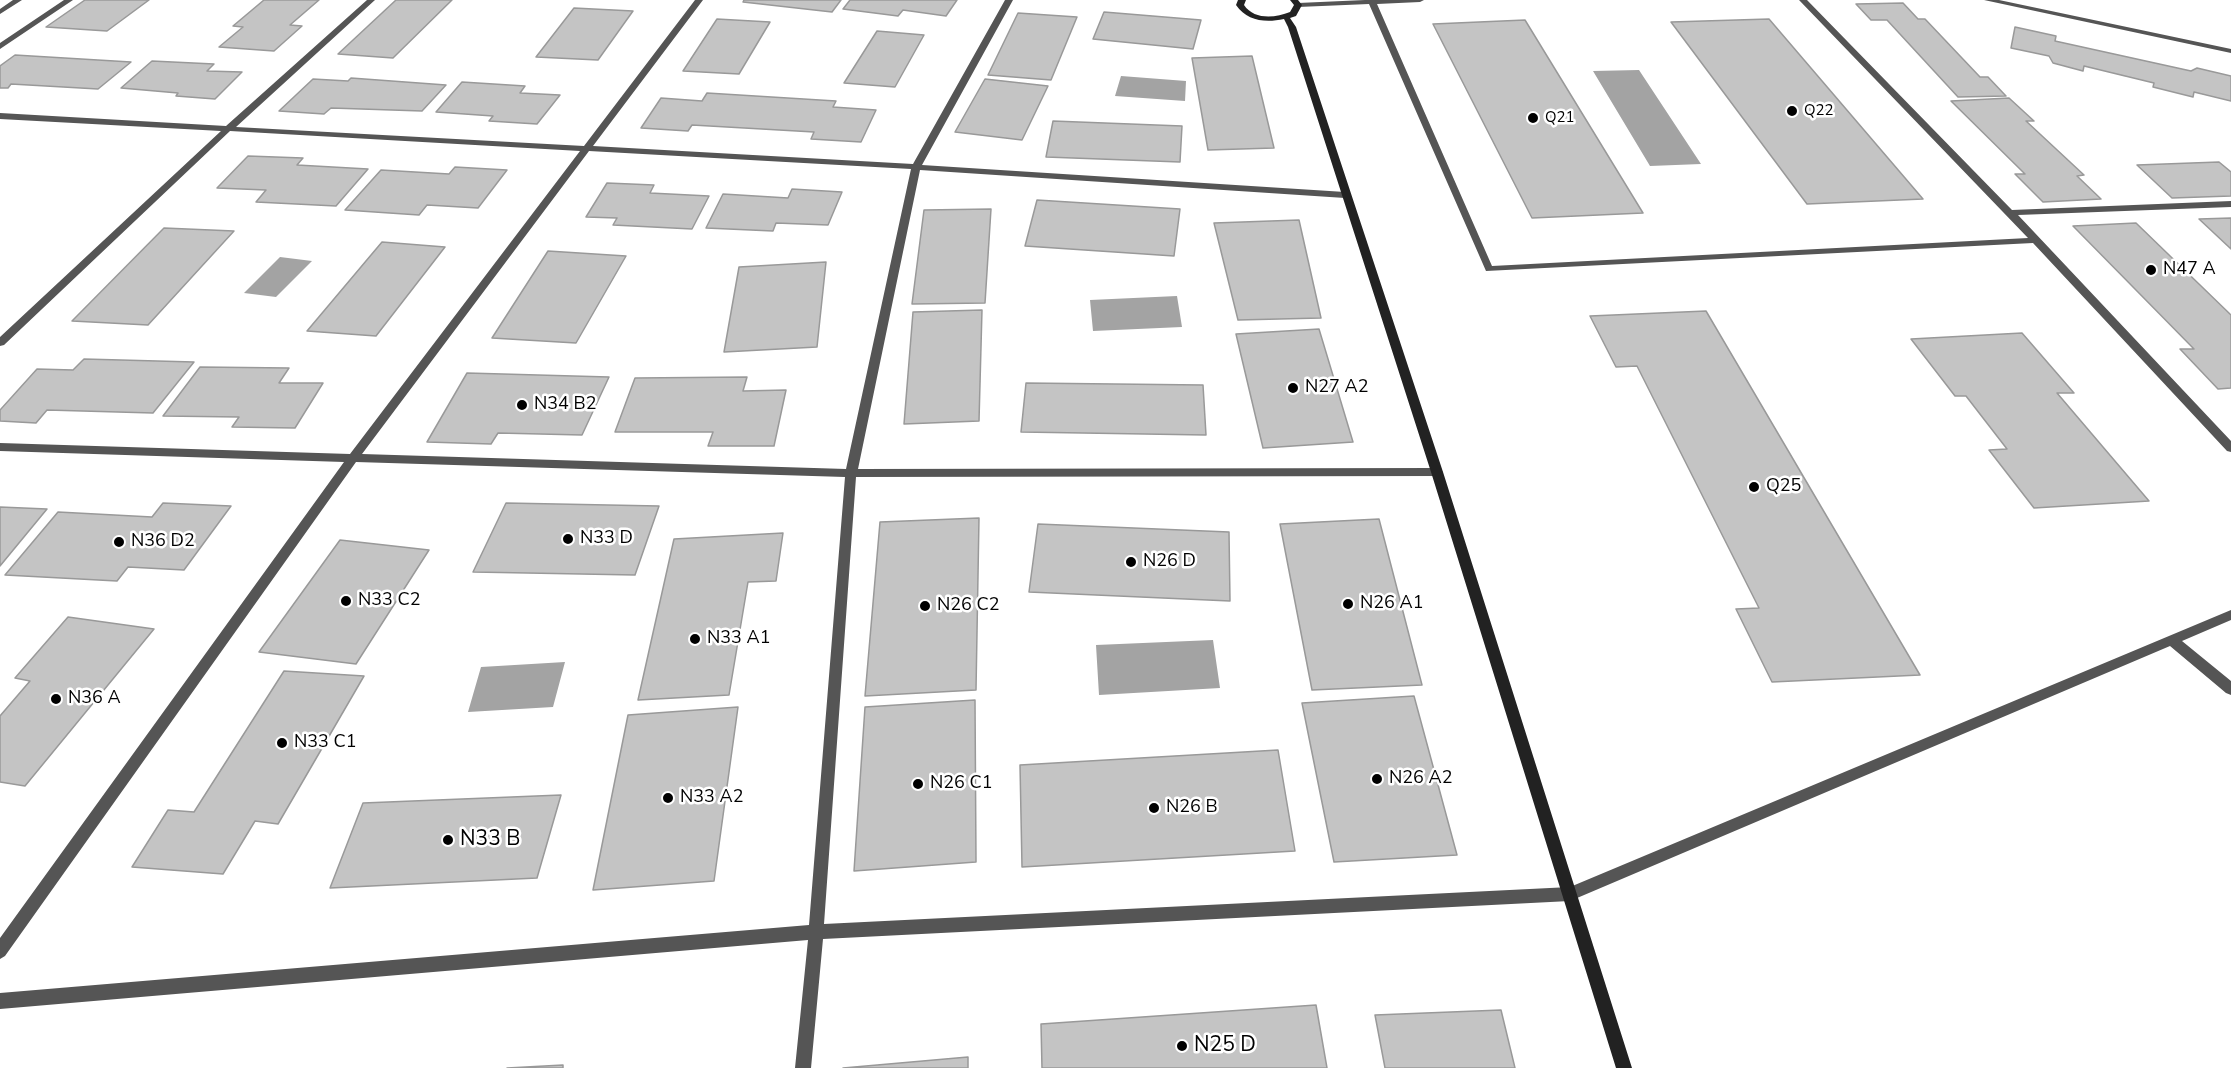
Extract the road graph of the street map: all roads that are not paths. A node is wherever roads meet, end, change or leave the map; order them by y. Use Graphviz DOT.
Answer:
graph roads {
  1 [pos="18,0"];
  2 [pos="69,0"];
  3 [pos="371,0"];
  4 [pos="699,0"];
  5 [pos="1009,0"];
  6 [pos="1235,0"];
  7 [pos="1241,0"];
  8 [pos="1420,0"];
  9 [pos="1803,0"];
  10 [pos="1988,0"];
  11 [pos="1296,2"];
  12 [pos="1372,2"];
  13 [pos="0,12"];
  14 [pos="1286,17"];
  15 [pos="0,47"];
  16 [pos="2231,51"];
  17 [pos="0,116"];
  18 [pos="228,129"];
  19 [pos="585,149"];
  20 [pos="916,167"];
  21 [pos="1345,195"];
  22 [pos="2231,204"];
  23 [pos="2010,213"];
  24 [pos="2036,240"];
  25 [pos="0,343"];
  26 [pos="0,447"];
  27 [pos="2231,448"];
  28 [pos="354,456"];
  29 [pos="1437,472"];
  30 [pos="851,473"];
  31 [pos="2231,615"];
  32 [pos="2172,640"];
  33 [pos="2231,689"];
  34 [pos="1570,894"];
  35 [pos="816,932"];
  36 [pos="0,951"];
  37 [pos="0,1001"];
  38 [pos="803,1068"];
  39 [pos="1624,1068"];
  1 -- 13 [label="street"];
  2 -- 15 [label="street"];
  3 -- 18 [label="street"];
  4 -- 19 [label="street"];
  5 -- 20 [label="street"];
  6 -- 7 [label="street"];
  7 -- 14 [label="street"];
  8 -- 12 [label="street"];
  9 -- 23 [label="street"];
  10 -- 16 [label="street"];
  11 -- 12 [label="street"];
  11 -- 14 [label="street"];
  12 -- 24 [label="street"];
  14 -- 21 [label="street"];
  17 -- 18 [label="street"];
  18 -- 19 [label="street"];
  18 -- 25 [label="street"];
  19 -- 20 [label="street"];
  19 -- 28 [label="street"];
  20 -- 21 [label="street"];
  20 -- 30 [label="street"];
  21 -- 29 [label="street"];
  22 -- 23 [label="street"];
  23 -- 24 [label="street"];
  24 -- 27 [label="street"];
  26 -- 28 [label="street"];
  28 -- 30 [label="street"];
  28 -- 36 [label="street"];
  29 -- 30 [label="street"];
  29 -- 34 [label="street"];
  30 -- 35 [label="street"];
  31 -- 32 [label="street"];
  32 -- 33 [label="street"];
  32 -- 34 [label="street"];
  34 -- 35 [label="street"];
  34 -- 39 [label="street"];
  35 -- 37 [label="street"];
  35 -- 38 [label="street"];
}
